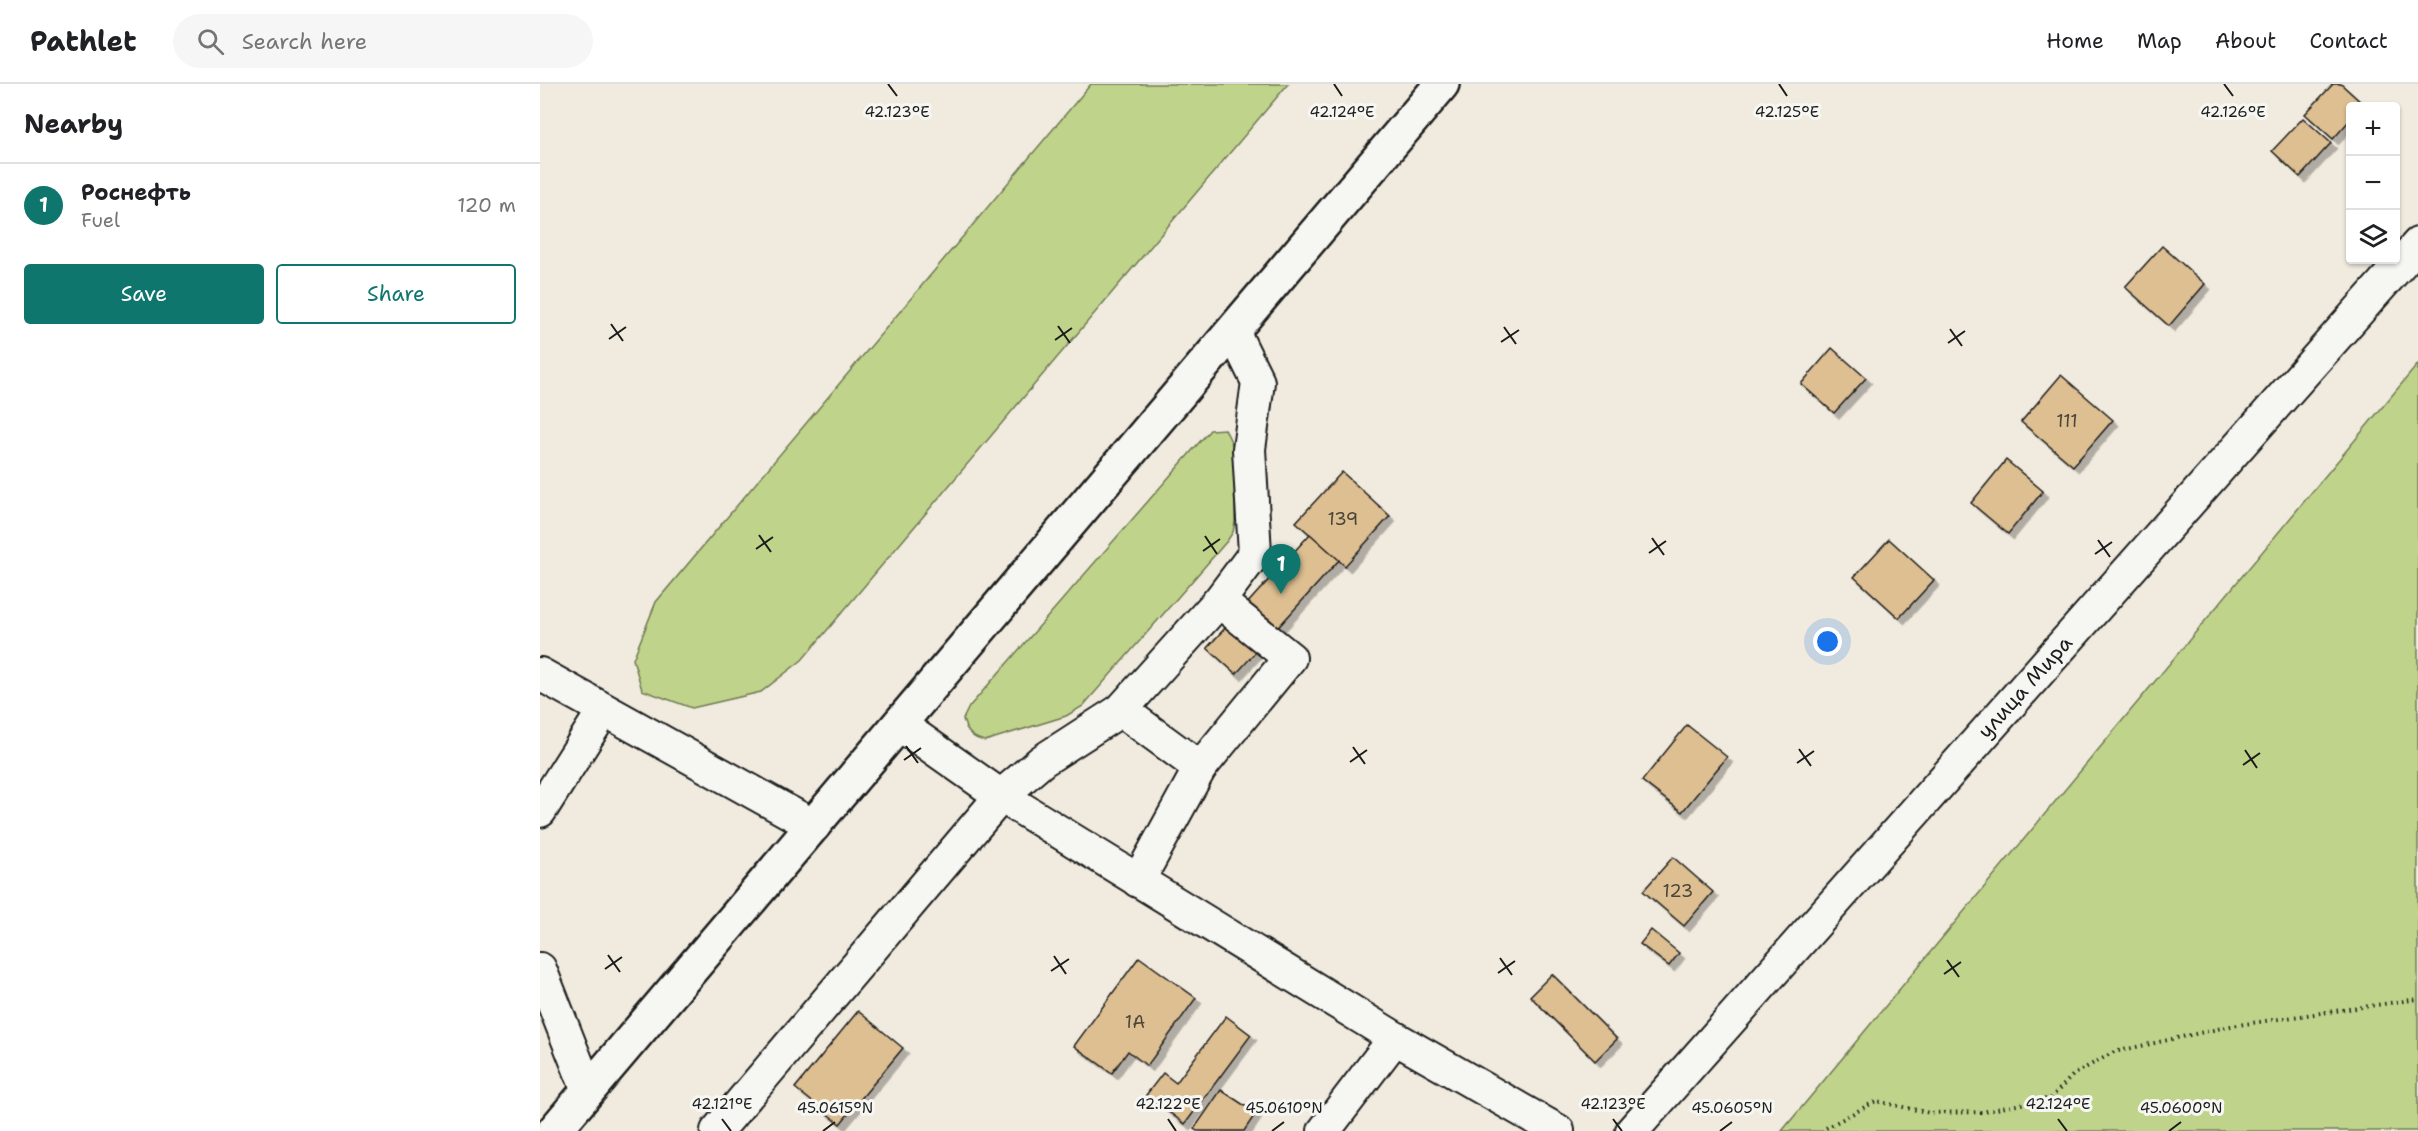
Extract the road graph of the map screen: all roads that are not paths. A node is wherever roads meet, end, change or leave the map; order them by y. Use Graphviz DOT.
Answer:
graph roads {
  1 [pos="1442,84"];
  2 [pos="2418,244"];
  3 [pos="1233,332"];
  4 [pos="1219,601"];
  5 [pos="540,674"];
  6 [pos="604,710"];
  7 [pos="1121,710"];
  8 [pos="899,724"];
  9 [pos="1200,768"];
  10 [pos="1001,796"];
  11 [pos="540,811"];
  12 [pos="814,826"];
  13 [pos="1138,881"];
  14 [pos="540,969"];
  15 [pos="1395,1038"];
  16 [pos="588,1091"];
  17 [pos="554,1131"];
  18 [pos="717,1131"];
  19 [pos="1324,1131"];
  20 [pos="1558,1131"];
  21 [pos="1632,1131"];
  1 -- 3 [label="highway"];
  2 -- 21 [label="street, улица Мира"];
  3 -- 4 [label="street"];
  3 -- 8 [label="highway"];
  4 -- 7 [label="street"];
  4 -- 9 [label="street"];
  5 -- 6 [label="street"];
  6 -- 11 [label="street"];
  6 -- 12 [label="street"];
  7 -- 9 [label="street"];
  7 -- 10 [label="street"];
  8 -- 10 [label="street"];
  8 -- 12 [label="highway"];
  9 -- 13 [label="street"];
  10 -- 13 [label="street"];
  10 -- 18 [label="street"];
  12 -- 16 [label="highway"];
  13 -- 15 [label="street"];
  14 -- 16 [label="street"];
  15 -- 19 [label="street"];
  15 -- 20 [label="street"];
  16 -- 17 [label="highway"];
}
